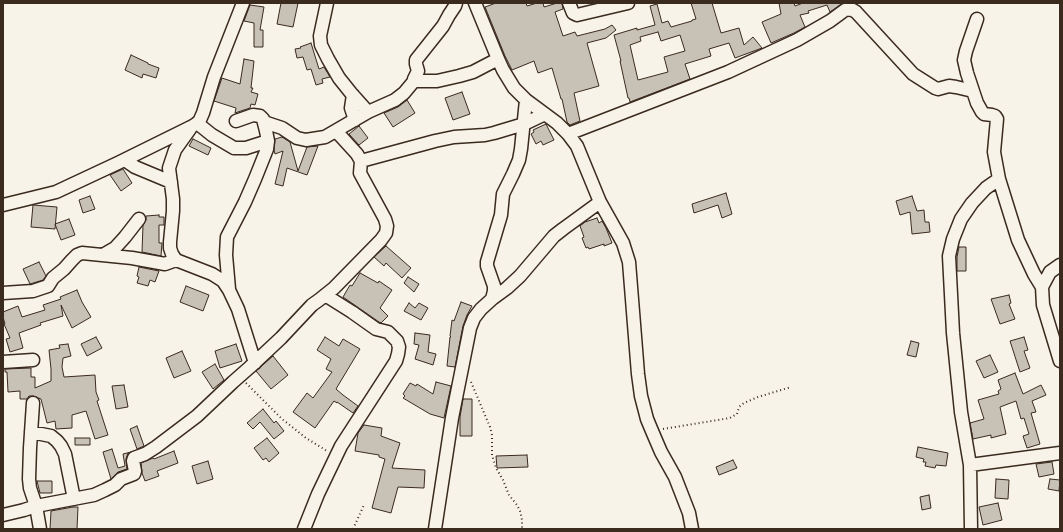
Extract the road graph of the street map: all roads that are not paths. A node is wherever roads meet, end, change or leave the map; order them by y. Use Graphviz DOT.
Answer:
graph roads {
  1 [pos="243,3"];
  2 [pos="327,3"];
  3 [pos="456,3"];
  4 [pos="475,3"];
  5 [pos="569,3"];
  6 [pos="628,3"];
  7 [pos="976,19"];
  8 [pos="498,59"];
  9 [pos="414,81"];
  10 [pos="974,91"];
  11 [pos="352,95"];
  12 [pos="526,100"];
  13 [pos="368,112"];
  14 [pos="545,114"];
  15 [pos="355,120"];
  16 [pos="236,121"];
  17 [pos="264,122"];
  18 [pos="524,124"];
  19 [pos="194,125"];
  20 [pos="336,131"];
  21 [pos="568,134"];
  22 [pos="268,141"];
  23 [pos="125,160"];
  24 [pos="361,161"];
  25 [pos="999,179"];
  26 [pos="171,182"];
  27 [pos="600,202"];
  28 [pos="3,205"];
  29 [pos="139,219"];
  30 [pos="103,255"];
  31 [pos="176,260"];
  32 [pos="1060,265"];
  33 [pos="1042,287"];
  34 [pos="229,290"];
  35 [pos="3,293"];
  36 [pos="325,295"];
  37 [pos="492,299"];
  38 [pos="33,360"];
  39 [pos="1060,361"];
  40 [pos="3,362"];
  41 [pos="255,363"];
  42 [pos="33,403"];
  43 [pos="31,432"];
  44 [pos="1060,453"];
  45 [pos="970,465"];
  46 [pos="74,499"];
  47 [pos="36,506"];
  48 [pos="3,515"];
  49 [pos="40,529"];
  50 [pos="304,529"];
  51 [pos="435,529"];
  52 [pos="692,529"];
  53 [pos="971,529"];
  1 -- 19 [label="street"];
  2 -- 11 [label="street"];
  3 -- 9 [label="street"];
  4 -- 8 [label="street"];
  5 -- 6 [label="street"];
  7 -- 10 [label="street"];
  8 -- 9 [label="street"];
  8 -- 12 [label="street"];
  9 -- 13 [label="street"];
  10 -- 21 [label="street"];
  10 -- 25 [label="street"];
  11 -- 13 [label="street"];
  11 -- 15 [label="street"];
  12 -- 14 [label="street"];
  12 -- 18 [label="street"];
  13 -- 15 [label="street"];
  14 -- 18 [label="street"];
  14 -- 21 [label="street"];
  15 -- 20 [label="street"];
  16 -- 17 [label="street"];
  17 -- 20 [label="street"];
  17 -- 22 [label="street"];
  18 -- 24 [label="street"];
  18 -- 37 [label="street"];
  19 -- 22 [label="street"];
  19 -- 23 [label="street"];
  19 -- 26 [label="street"];
  20 -- 24 [label="street"];
  21 -- 27 [label="street"];
  22 -- 34 [label="street"];
  23 -- 26 [label="street"];
  23 -- 28 [label="street"];
  24 -- 36 [label="street"];
  25 -- 33 [label="street"];
  25 -- 45 [label="street"];
  26 -- 31 [label="street"];
  27 -- 37 [label="street"];
  27 -- 52 [label="street"];
  29 -- 30 [label="street"];
  30 -- 31 [label="street"];
  30 -- 35 [label="street"];
  31 -- 34 [label="street"];
  32 -- 33 [label="street"];
  33 -- 39 [label="street"];
  34 -- 41 [label="street"];
  36 -- 41 [label="street"];
  36 -- 50 [label="street"];
  37 -- 51 [label="street"];
  38 -- 40 [label="street"];
  41 -- 46 [label="street"];
  42 -- 43 [label="street"];
  43 -- 46 [label="street"];
  43 -- 47 [label="street"];
  44 -- 45 [label="street"];
  45 -- 53 [label="street"];
  46 -- 47 [label="street"];
  47 -- 48 [label="street"];
  47 -- 49 [label="street"];
}
